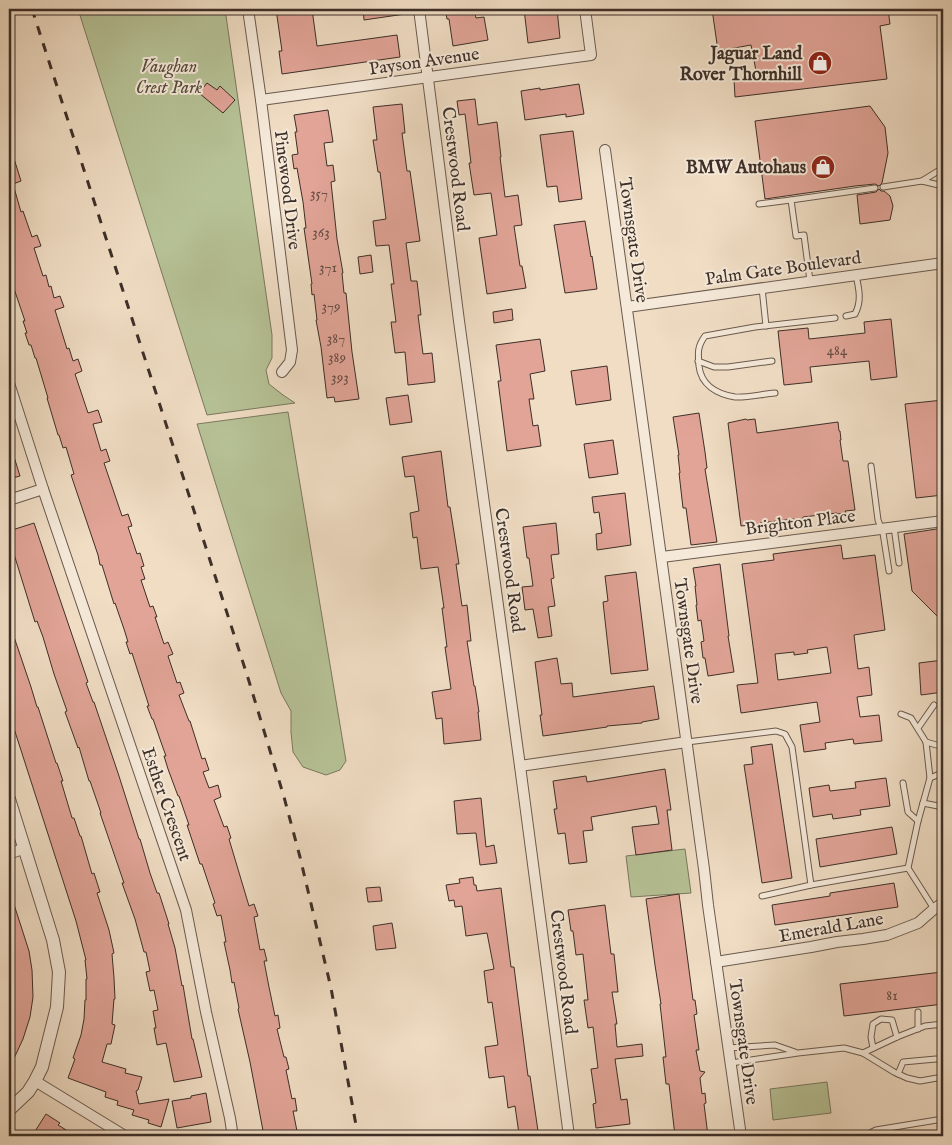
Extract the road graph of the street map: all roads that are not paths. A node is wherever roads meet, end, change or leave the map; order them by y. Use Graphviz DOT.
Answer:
graph roads {
  1 [pos="248,9"];
  2 [pos="419,9"];
  3 [pos="585,9"];
  4 [pos="428,77"];
  5 [pos="261,100"];
  6 [pos="605,150"];
  7 [pos="943,168"];
  8 [pos="922,181"];
  9 [pos="943,186"];
  10 [pos="883,187"];
  11 [pos="875,188"];
  12 [pos="791,200"];
  13 [pos="758,204"];
  14 [pos="943,263"];
  15 [pos="856,275"];
  16 [pos="810,281"];
  17 [pos="762,288"];
  18 [pos="627,306"];
  19 [pos="846,316"];
  20 [pos="835,318"];
  21 [pos="766,326"];
  22 [pos="772,360"];
  23 [pos="698,361"];
  24 [pos="282,372"];
  25 [pos="9,383"];
  26 [pos="774,393"];
  27 [pos="871,466"];
  28 [pos="43,489"];
  29 [pos="9,500"];
  30 [pos="943,521"];
  31 [pos="894,526"];
  32 [pos="881,528"];
  33 [pos="662,557"];
  34 [pos="899,563"];
  35 [pos="889,571"];
  36 [pos="934,705"];
  37 [pos="901,714"];
  38 [pos="918,728"];
  39 [pos="686,742"];
  40 [pos="926,742"];
  41 [pos="943,751"];
  42 [pos="520,766"];
  43 [pos="943,771"];
  44 [pos="930,778"];
  45 [pos="903,783"];
  46 [pos="9,799"];
  47 [pos="923,803"];
  48 [pos="943,807"];
  49 [pos="918,821"];
  50 [pos="24,848"];
  51 [pos="9,854"];
  52 [pos="908,868"];
  53 [pos="811,885"];
  54 [pos="762,896"];
  55 [pos="943,903"];
  56 [pos="934,908"];
  57 [pos="716,962"];
  58 [pos="918,1012"];
  59 [pos="943,1024"];
  60 [pos="918,1029"];
  61 [pos="897,1037"];
  62 [pos="728,1048"];
  63 [pos="873,1048"];
  64 [pos="798,1053"];
  65 [pos="863,1053"];
  66 [pos="936,1059"];
  67 [pos="731,1063"];
  68 [pos="898,1074"];
  69 [pos="943,1077"];
  70 [pos="35,1081"];
  71 [pos="9,1110"];
  72 [pos="943,1119"];
  73 [pos="125,1136"];
  74 [pos="231,1136"];
  75 [pos="569,1136"];
  76 [pos="741,1136"];
  77 [pos="864,1136"];
  1 -- 5 [label="street, Pinewood Drive"];
  2 -- 4 [label="street, Crestwood Road"];
  3 -- 4 [label="street, Payson Avenue"];
  4 -- 5 [label="street, Payson Avenue"];
  4 -- 42 [label="street, Crestwood Road"];
  5 -- 24 [label="street, Pinewood Drive"];
  6 -- 18 [label="street, Townsgate Drive"];
  7 -- 8 [label="lane"];
  8 -- 9 [label="lane"];
  8 -- 10 [label="lane"];
  11 -- 12 [label="lane"];
  12 -- 13 [label="lane"];
  12 -- 16 [label="lane"];
  14 -- 15 [label="street, Palm Gate Boulevard"];
  15 -- 16 [label="street, Palm Gate Boulevard"];
  15 -- 19 [label="lane"];
  16 -- 17 [label="street, Palm Gate Boulevard"];
  17 -- 18 [label="street, Palm Gate Boulevard"];
  17 -- 21 [label="lane"];
  18 -- 33 [label="street, Townsgate Drive"];
  20 -- 21 [label="lane"];
  21 -- 23 [label="lane"];
  22 -- 23 [label="lane"];
  23 -- 26 [label="lane"];
  25 -- 28 [label="street, Esther Crescent"];
  27 -- 32 [label="lane"];
  28 -- 29 [label="street"];
  28 -- 74 [label="street, Esther Crescent"];
  30 -- 31 [label="street, Brighton Place"];
  31 -- 32 [label="street, Brighton Place"];
  31 -- 34 [label="lane"];
  32 -- 33 [label="street, Brighton Place"];
  32 -- 35 [label="lane"];
  33 -- 39 [label="street, Townsgate Drive"];
  36 -- 38 [label="lane"];
  37 -- 38 [label="lane"];
  38 -- 40 [label="lane"];
  39 -- 42 [label="street"];
  39 -- 53 [label="lane"];
  39 -- 57 [label="street, Townsgate Drive"];
  40 -- 41 [label="lane"];
  40 -- 44 [label="lane"];
  42 -- 75 [label="street, Crestwood Road"];
  43 -- 44 [label="lane"];
  44 -- 47 [label="lane"];
  45 -- 49 [label="lane"];
  46 -- 50 [label="street"];
  47 -- 48 [label="lane"];
  47 -- 49 [label="lane"];
  49 -- 52 [label="lane"];
  50 -- 51 [label="street"];
  50 -- 70 [label="street"];
  52 -- 53 [label="lane"];
  52 -- 56 [label="lane"];
  53 -- 54 [label="lane"];
  55 -- 56 [label="street, Emerald Lane"];
  56 -- 57 [label="street, Emerald Lane"];
  57 -- 62 [label="street, Townsgate Drive"];
  58 -- 60 [label="lane"];
  59 -- 60 [label="lane"];
  60 -- 61 [label="lane"];
  61 -- 63 [label="lane"];
  61 -- 63 [label="lane"];
  62 -- 64 [label="lane"];
  62 -- 67 [label="street, Townsgate Drive"];
  63 -- 65 [label="lane"];
  64 -- 65 [label="lane"];
  64 -- 67 [label="lane"];
  65 -- 68 [label="lane"];
  66 -- 68 [label="lane"];
  67 -- 76 [label="street, Townsgate Drive"];
  68 -- 69 [label="lane"];
  70 -- 71 [label="street"];
  70 -- 73 [label="street"];
  72 -- 77 [label="lane"];
}
